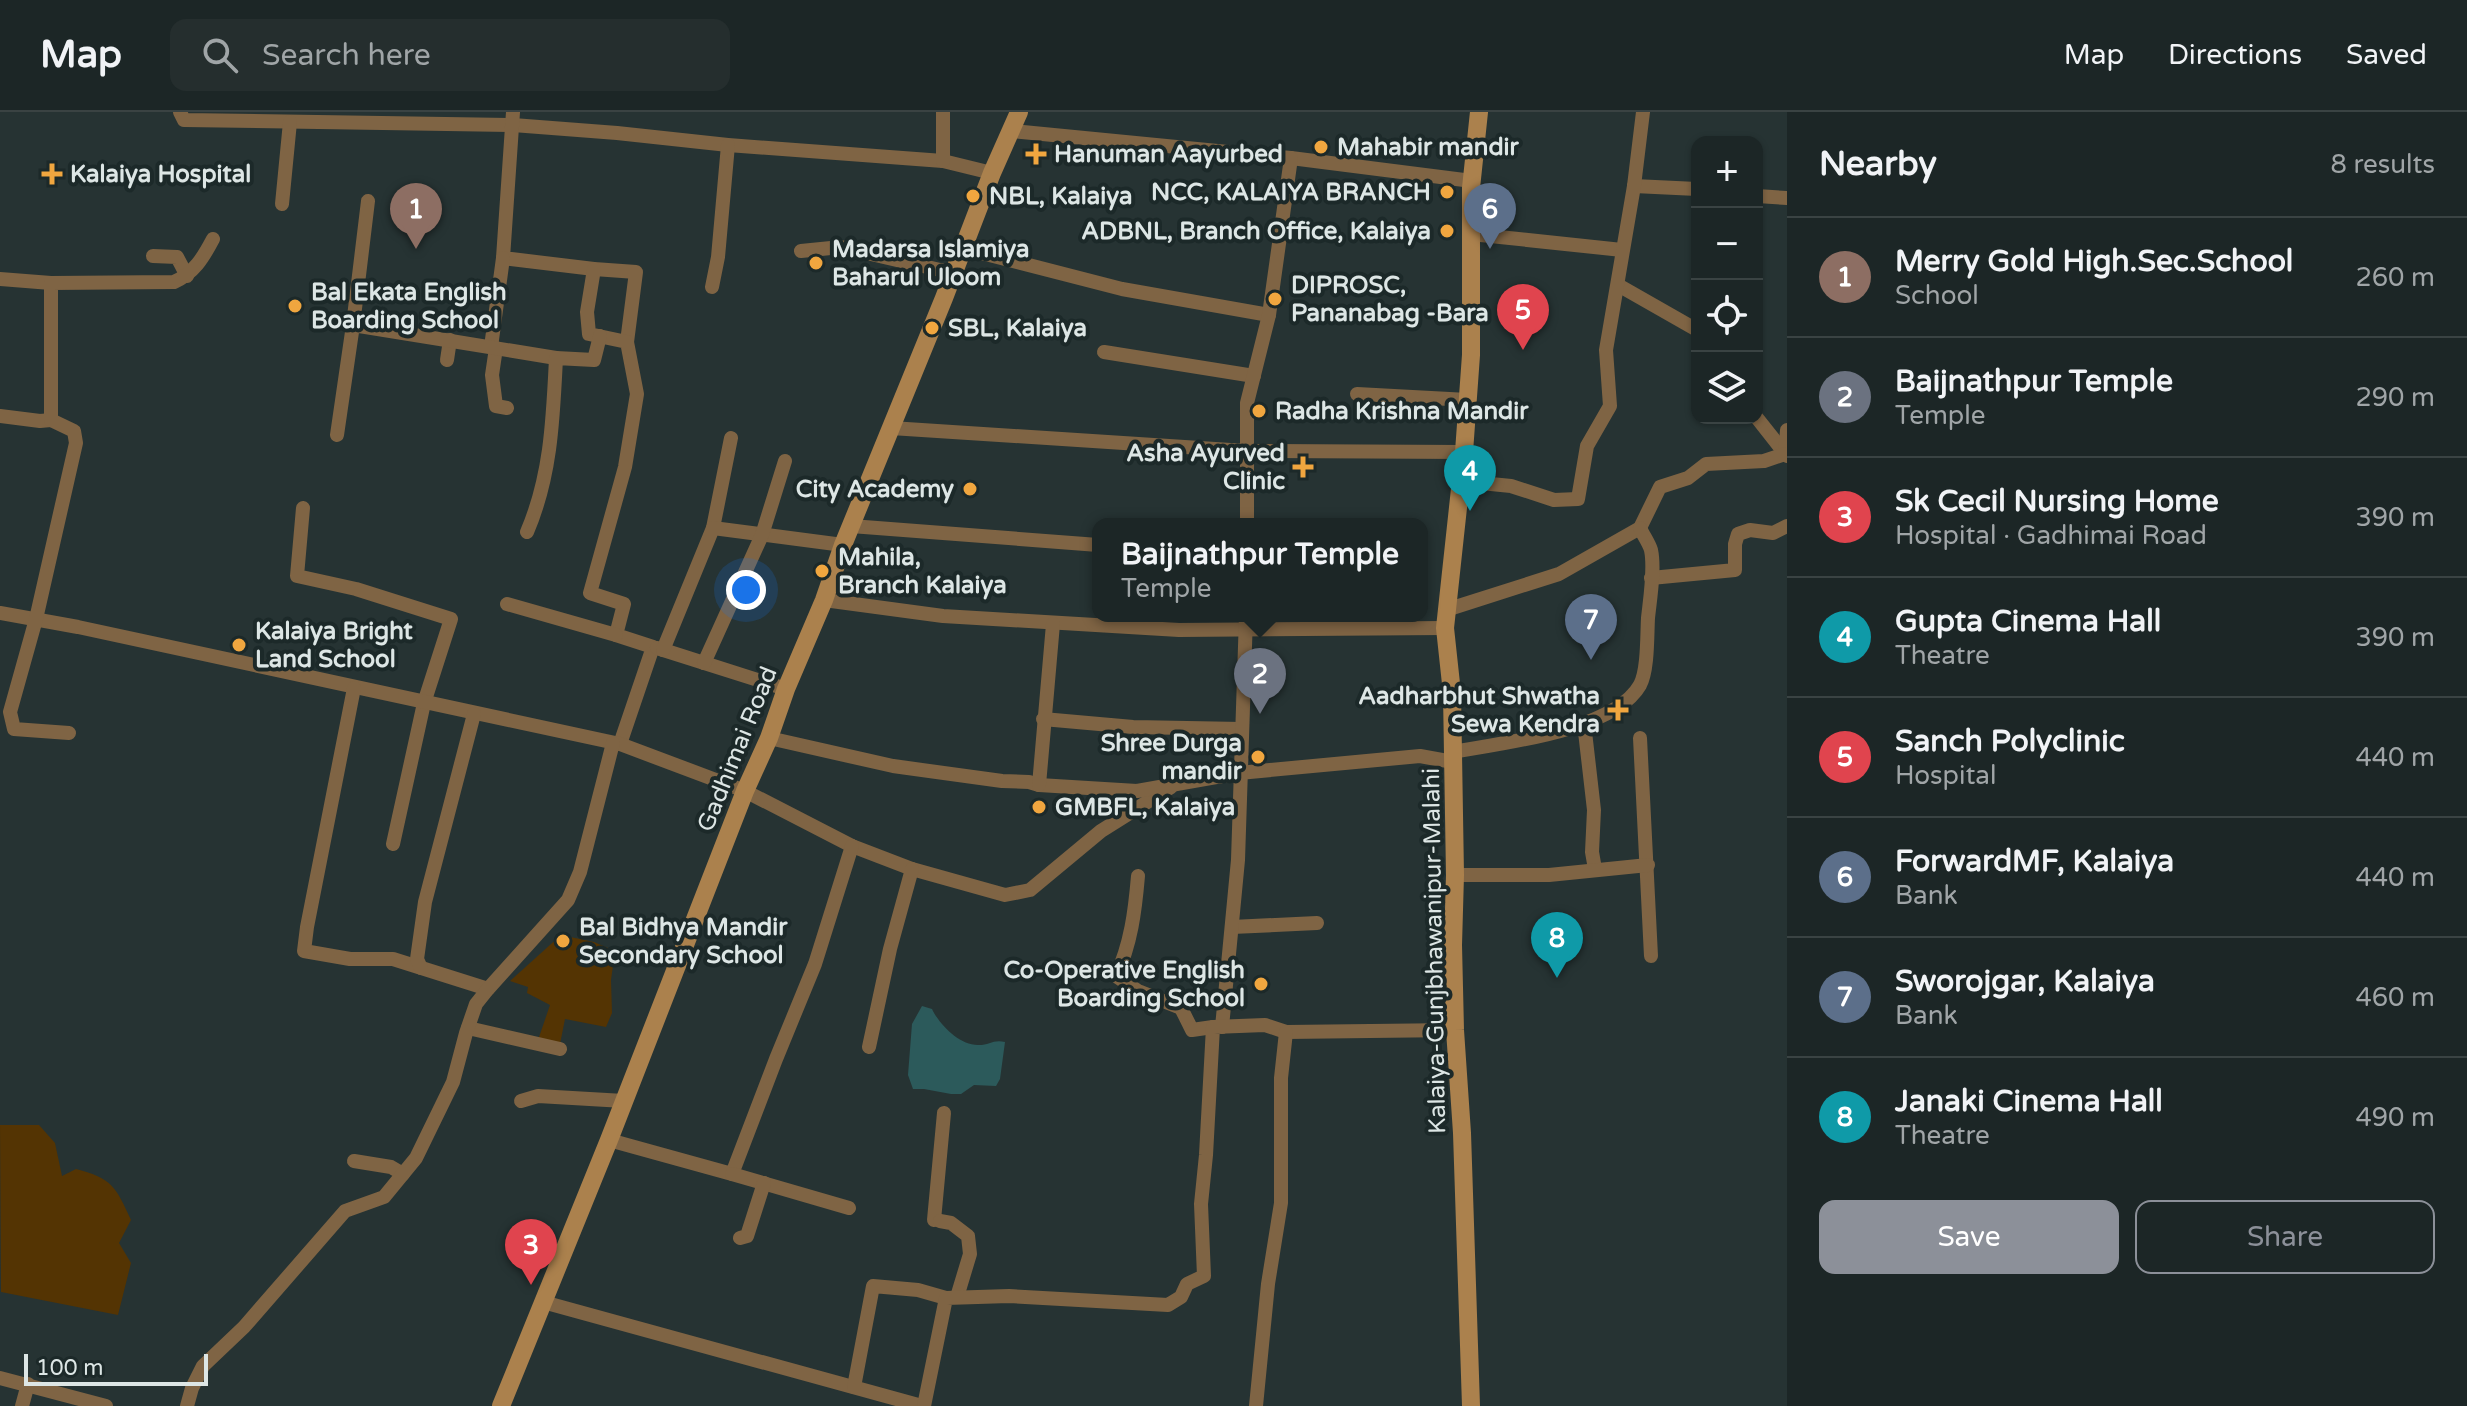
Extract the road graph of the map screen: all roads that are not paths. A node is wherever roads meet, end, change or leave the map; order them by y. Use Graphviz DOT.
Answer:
graph roads {
  1 [pos="180,112"];
  2 [pos="943,112"];
  3 [pos="1019,112"];
  4 [pos="1479,112"];
  5 [pos="1643,112"];
  6 [pos="513,119"];
  7 [pos="290,122"];
  8 [pos="1012,131"];
  9 [pos="728,145"];
  10 [pos="1291,158"];
  11 [pos="943,161"];
  12 [pos="992,173"];
  13 [pos="1472,181"];
  14 [pos="1634,186"];
  15 [pos="1691,189"];
  16 [pos="1763,196"];
  17 [pos="1787,198"];
  18 [pos="368,201"];
  19 [pos="282,204"];
  20 [pos="1471,234"];
  21 [pos="213,239"];
  22 [pos="962,248"];
  23 [pos="1622,250"];
  24 [pos="801,251"];
  25 [pos="153,256"];
  26 [pos="503,258"];
  27 [pos="594,269"];
  28 [pos="953,273"];
  29 [pos="187,276"];
  30 [pos="0,279"];
  31 [pos="51,283"];
  32 [pos="1618,285"];
  33 [pos="712,287"];
  34 [pos="1269,315"];
  35 [pos="353,325"];
  36 [pos="1691,327"];
  37 [pos="600,336"];
  38 [pos="450,340"];
  39 [pos="627,342"];
  40 [pos="494,348"];
  41 [pos="1104,352"];
  42 [pos="556,358"];
  43 [pos="447,360"];
  44 [pos="1254,376"];
  45 [pos="1357,394"];
  46 [pos="1468,400"];
  47 [pos="507,408"];
  48 [pos="0,416"];
  49 [pos="51,420"];
  50 [pos="1762,424"];
  51 [pos="891,428"];
  52 [pos="1787,430"];
  53 [pos="337,435"];
  54 [pos="731,438"];
  55 [pos="1246,451"];
  56 [pos="1464,452"];
  57 [pos="1786,455"];
  58 [pos="785,461"];
  59 [pos="1461,481"];
  60 [pos="303,508"];
  61 [pos="1247,518"];
  62 [pos="851,526"];
  63 [pos="1787,526"];
  64 [pos="713,528"];
  65 [pos="1640,528"];
  66 [pos="527,532"];
  67 [pos="762,535"];
  68 [pos="843,545"];
  69 [pos="1092,545"];
  70 [pos="1651,578"];
  71 [pos="824,600"];
  72 [pos="507,604"];
  73 [pos="0,613"];
  74 [pos="36,619"];
  75 [pos="1428,619"];
  76 [pos="1446,619"];
  77 [pos="1325,622"];
  78 [pos="1053,624"];
  79 [pos="1245,624"];
  80 [pos="616,635"];
  81 [pos="658,648"];
  82 [pos="704,663"];
  83 [pos="354,688"];
  84 [pos="786,689"];
  85 [pos="424,703"];
  86 [pos="5,711"];
  87 [pos="474,714"];
  88 [pos="1043,719"];
  89 [pos="1584,723"];
  90 [pos="1242,729"];
  91 [pos="69,733"];
  92 [pos="769,738"];
  93 [pos="1640,738"];
  94 [pos="616,744"];
  95 [pos="1453,757"];
  96 [pos="1239,773"];
  97 [pos="1039,785"];
  98 [pos="1171,787"];
  99 [pos="745,791"];
  100 [pos="393,844"];
  101 [pos="852,846"];
  102 [pos="1648,865"];
  103 [pos="912,869"];
  104 [pos="1595,869"];
  105 [pos="1455,875"];
  106 [pos="1138,876"];
  107 [pos="1317,923"];
  108 [pos="1232,927"];
  109 [pos="1651,956"];
  110 [pos="421,968"];
  111 [pos="488,989"];
  112 [pos="1217,1027"];
  113 [pos="468,1028"];
  114 [pos="1455,1030"];
  115 [pos="1286,1032"];
  116 [pos="869,1047"];
  117 [pos="560,1049"];
  118 [pos="521,1101"];
  119 [pos="624,1101"];
  120 [pos="944,1113"];
  121 [pos="609,1140"];
  122 [pos="354,1161"];
  123 [pos="403,1174"];
  124 [pos="732,1174"];
  125 [pos="764,1183"];
  126 [pos="849,1208"];
  127 [pos="740,1238"];
  128 [pos="952,1298"];
  129 [pos="543,1302"];
  130 [pos="0,1378"];
  131 [pos="28,1384"];
  132 [pos="854,1387"];
  133 [pos="22,1406"];
  134 [pos="106,1406"];
  135 [pos="187,1406"];
  136 [pos="501,1406"];
  137 [pos="923,1406"];
  138 [pos="1256,1406"];
  139 [pos="1471,1406"];
  1 -- 7 [label="street"];
  2 -- 11 [label="street"];
  3 -- 8 [label="street, Gadhimai Road"];
  4 -- 13 [label="street, Kalaiya-Gunjbhawanipur-Malahi"];
  5 -- 14 [label="street"];
  6 -- 7 [label="street"];
  6 -- 9 [label="street"];
  6 -- 26 [label="street"];
  7 -- 19 [label="street"];
  8 -- 10 [label="street"];
  8 -- 12 [label="street, Gadhimai Road"];
  9 -- 11 [label="street"];
  9 -- 33 [label="street"];
  10 -- 13 [label="street"];
  10 -- 34 [label="street"];
  11 -- 12 [label="street"];
  12 -- 22 [label="street, Gadhimai Road"];
  13 -- 20 [label="street, Kalaiya-Gunjbhawanipur-Malahi"];
  14 -- 15 [label="street"];
  14 -- 23 [label="street"];
  16 -- 17 [label="street"];
  18 -- 35 [label="street"];
  20 -- 23 [label="street"];
  20 -- 46 [label="street, Kalaiya-Gunjbhawanipur-Malahi"];
  21 -- 29 [label="street"];
  22 -- 28 [label="street, Gadhimai Road"];
  22 -- 34 [label="street"];
  23 -- 32 [label="street"];
  24 -- 28 [label="street"];
  25 -- 29 [label="street"];
  26 -- 27 [label="street"];
  26 -- 40 [label="street"];
  27 -- 37 [label="street"];
  27 -- 39 [label="street"];
  28 -- 51 [label="street, Gadhimai Road"];
  29 -- 31 [label="street"];
  30 -- 31 [label="street"];
  31 -- 49 [label="street"];
  32 -- 36 [label="street"];
  32 -- 59 [label="street"];
  34 -- 44 [label="street"];
  35 -- 38 [label="street"];
  35 -- 53 [label="street"];
  37 -- 39 [label="street"];
  37 -- 42 [label="street"];
  38 -- 40 [label="street"];
  38 -- 43 [label="street"];
  39 -- 80 [label="street"];
  40 -- 42 [label="street"];
  40 -- 47 [label="street"];
  41 -- 44 [label="street"];
  42 -- 66 [label="street"];
  44 -- 55 [label="street"];
  45 -- 46 [label="street"];
  46 -- 56 [label="street, Kalaiya-Gunjbhawanipur-Malahi"];
  48 -- 49 [label="street"];
  49 -- 74 [label="street"];
  50 -- 57 [label="street"];
  51 -- 55 [label="street"];
  51 -- 62 [label="street, Gadhimai Road"];
  52 -- 57 [label="street"];
  54 -- 64 [label="street"];
  55 -- 56 [label="street"];
  55 -- 61 [label="street"];
  56 -- 59 [label="street, Kalaiya-Gunjbhawanipur-Malahi"];
  57 -- 65 [label="street"];
  58 -- 67 [label="street"];
  59 -- 76 [label="street, Kalaiya-Gunjbhawanipur-Malahi"];
  60 -- 85 [label="street"];
  62 -- 68 [label="street, Gadhimai Road"];
  62 -- 69 [label="street"];
  63 -- 70 [label="street"];
  64 -- 67 [label="street"];
  64 -- 81 [label="street"];
  65 -- 70 [label="street"];
  65 -- 76 [label="street"];
  67 -- 68 [label="street"];
  67 -- 82 [label="street"];
  68 -- 71 [label="street, Gadhimai Road"];
  70 -- 89 [label="street"];
  71 -- 78 [label="street"];
  71 -- 84 [label="street, Gadhimai Road"];
  72 -- 80 [label="street"];
  73 -- 74 [label="street"];
  74 -- 83 [label="street"];
  74 -- 86 [label="street"];
  75 -- 76 [label="street"];
  76 -- 95 [label="street, Kalaiya-Gunjbhawanipur-Malahi"];
  77 -- 79 [label="street"];
  78 -- 79 [label="street"];
  78 -- 88 [label="street"];
  79 -- 90 [label="street"];
  80 -- 81 [label="street"];
  81 -- 82 [label="street"];
  81 -- 94 [label="street"];
  82 -- 84 [label="street"];
  83 -- 85 [label="street"];
  83 -- 110 [label="street"];
  84 -- 92 [label="street, Gadhimai Road"];
  85 -- 87 [label="street"];
  85 -- 100 [label="street"];
  86 -- 91 [label="street"];
  87 -- 94 [label="street"];
  87 -- 110 [label="street"];
  88 -- 90 [label="street"];
  88 -- 97 [label="street"];
  89 -- 95 [label="street"];
  89 -- 104 [label="street"];
  90 -- 96 [label="street"];
  92 -- 97 [label="street"];
  92 -- 99 [label="street, Gadhimai Road"];
  93 -- 102 [label="street"];
  94 -- 99 [label="street"];
  94 -- 111 [label="street"];
  95 -- 96 [label="street"];
  95 -- 105 [label="street, Kalaiya-Gunjbhawanipur-Malahi"];
  96 -- 98 [label="street"];
  96 -- 108 [label="street"];
  97 -- 98 [label="street"];
  98 -- 103 [label="street"];
  99 -- 101 [label="street"];
  99 -- 119 [label="street, Gadhimai Road"];
  101 -- 103 [label="street"];
  101 -- 124 [label="street"];
  102 -- 104 [label="street"];
  102 -- 109 [label="street"];
  103 -- 116 [label="street"];
  104 -- 105 [label="street"];
  105 -- 114 [label="street, Kalaiya-Gunjbhawanipur-Malahi"];
  106 -- 112 [label="street"];
  107 -- 108 [label="street"];
  108 -- 112 [label="street"];
  110 -- 111 [label="street"];
  111 -- 113 [label="street"];
  112 -- 115 [label="street"];
  112 -- 128 [label="street"];
  113 -- 117 [label="street"];
  113 -- 123 [label="street"];
  114 -- 115 [label="street"];
  114 -- 139 [label="street, Kalaiya-Gunjbhawanipur-Malahi"];
  115 -- 138 [label="street"];
  118 -- 119 [label="street"];
  119 -- 121 [label="street, Gadhimai Road"];
  120 -- 128 [label="street"];
  121 -- 124 [label="street"];
  121 -- 129 [label="street, Gadhimai Road"];
  122 -- 123 [label="street"];
  123 -- 135 [label="street"];
  124 -- 125 [label="street"];
  125 -- 126 [label="street"];
  125 -- 127 [label="street"];
  128 -- 132 [label="street"];
  128 -- 137 [label="street"];
  129 -- 132 [label="street"];
  129 -- 136 [label="street, Gadhimai Road"];
  130 -- 131 [label="street"];
  131 -- 133 [label="street"];
  131 -- 134 [label="street"];
  132 -- 137 [label="street"];
}
